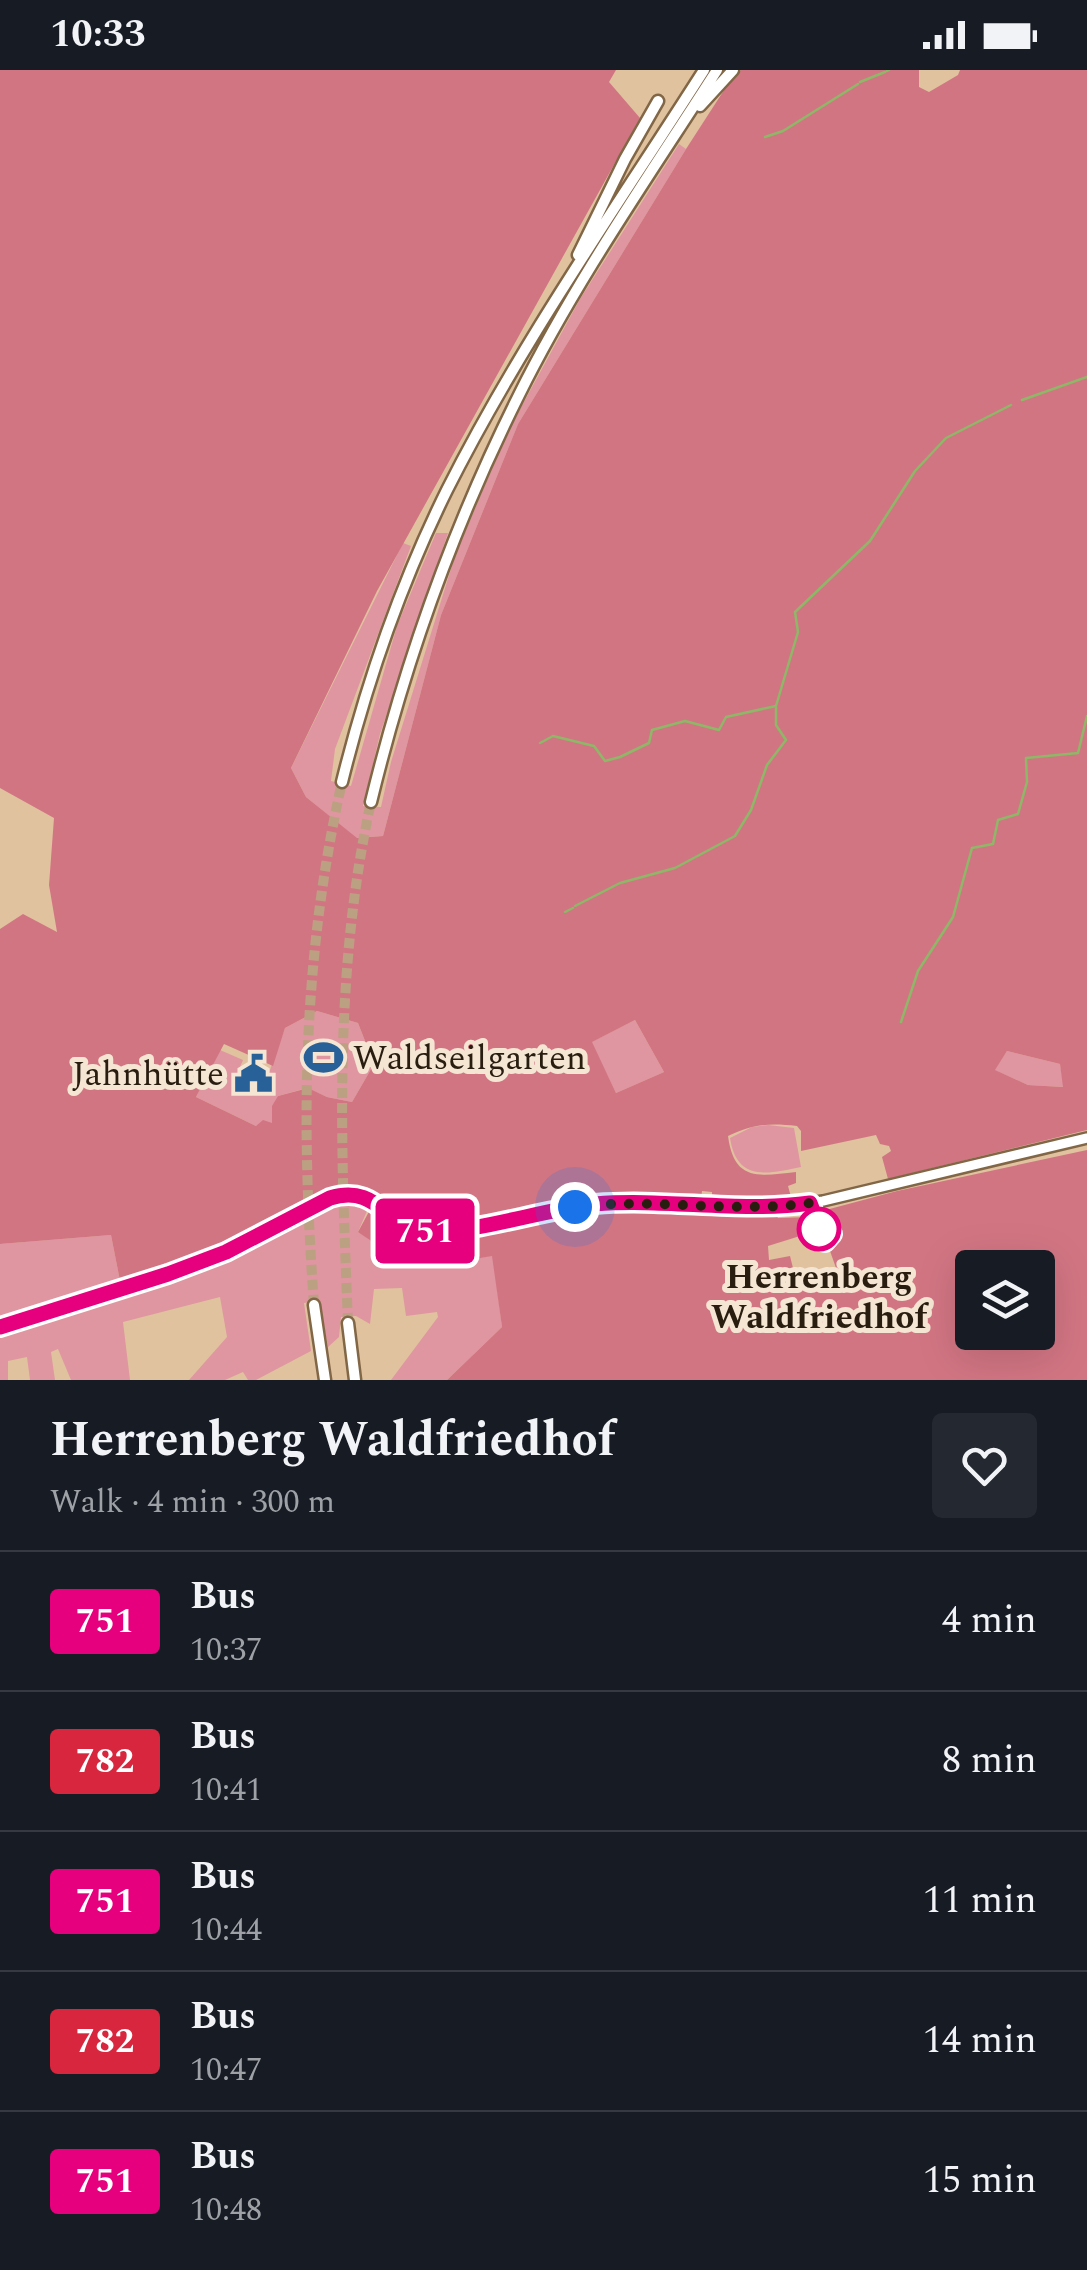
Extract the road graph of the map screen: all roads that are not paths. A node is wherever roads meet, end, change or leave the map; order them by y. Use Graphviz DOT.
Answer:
graph roads {
  1 [pos="704,70"];
  2 [pos="717,70"];
  3 [pos="733,70"];
  4 [pos="658,101"];
  5 [pos="683,123"];
  6 [pos="565,285"];
  7 [pos="342,782"];
  8 [pos="371,802"];
  9 [pos="1087,1138"];
  10 [pos="314,1305"];
  11 [pos="348,1322"];
  12 [pos="0,1327"];
  13 [pos="324,1380"];
  14 [pos="355,1380"];
  1 -- 6 [label="highway"];
  2 -- 5 [label="highway"];
  3 -- 5 [label="highway"];
  4 -- 6 [label="highway"];
  5 -- 8 [label="highway"];
  6 -- 7 [label="highway"];
  9 -- 12 [label="main road"];
  10 -- 13 [label="highway"];
  11 -- 14 [label="highway"];
}
